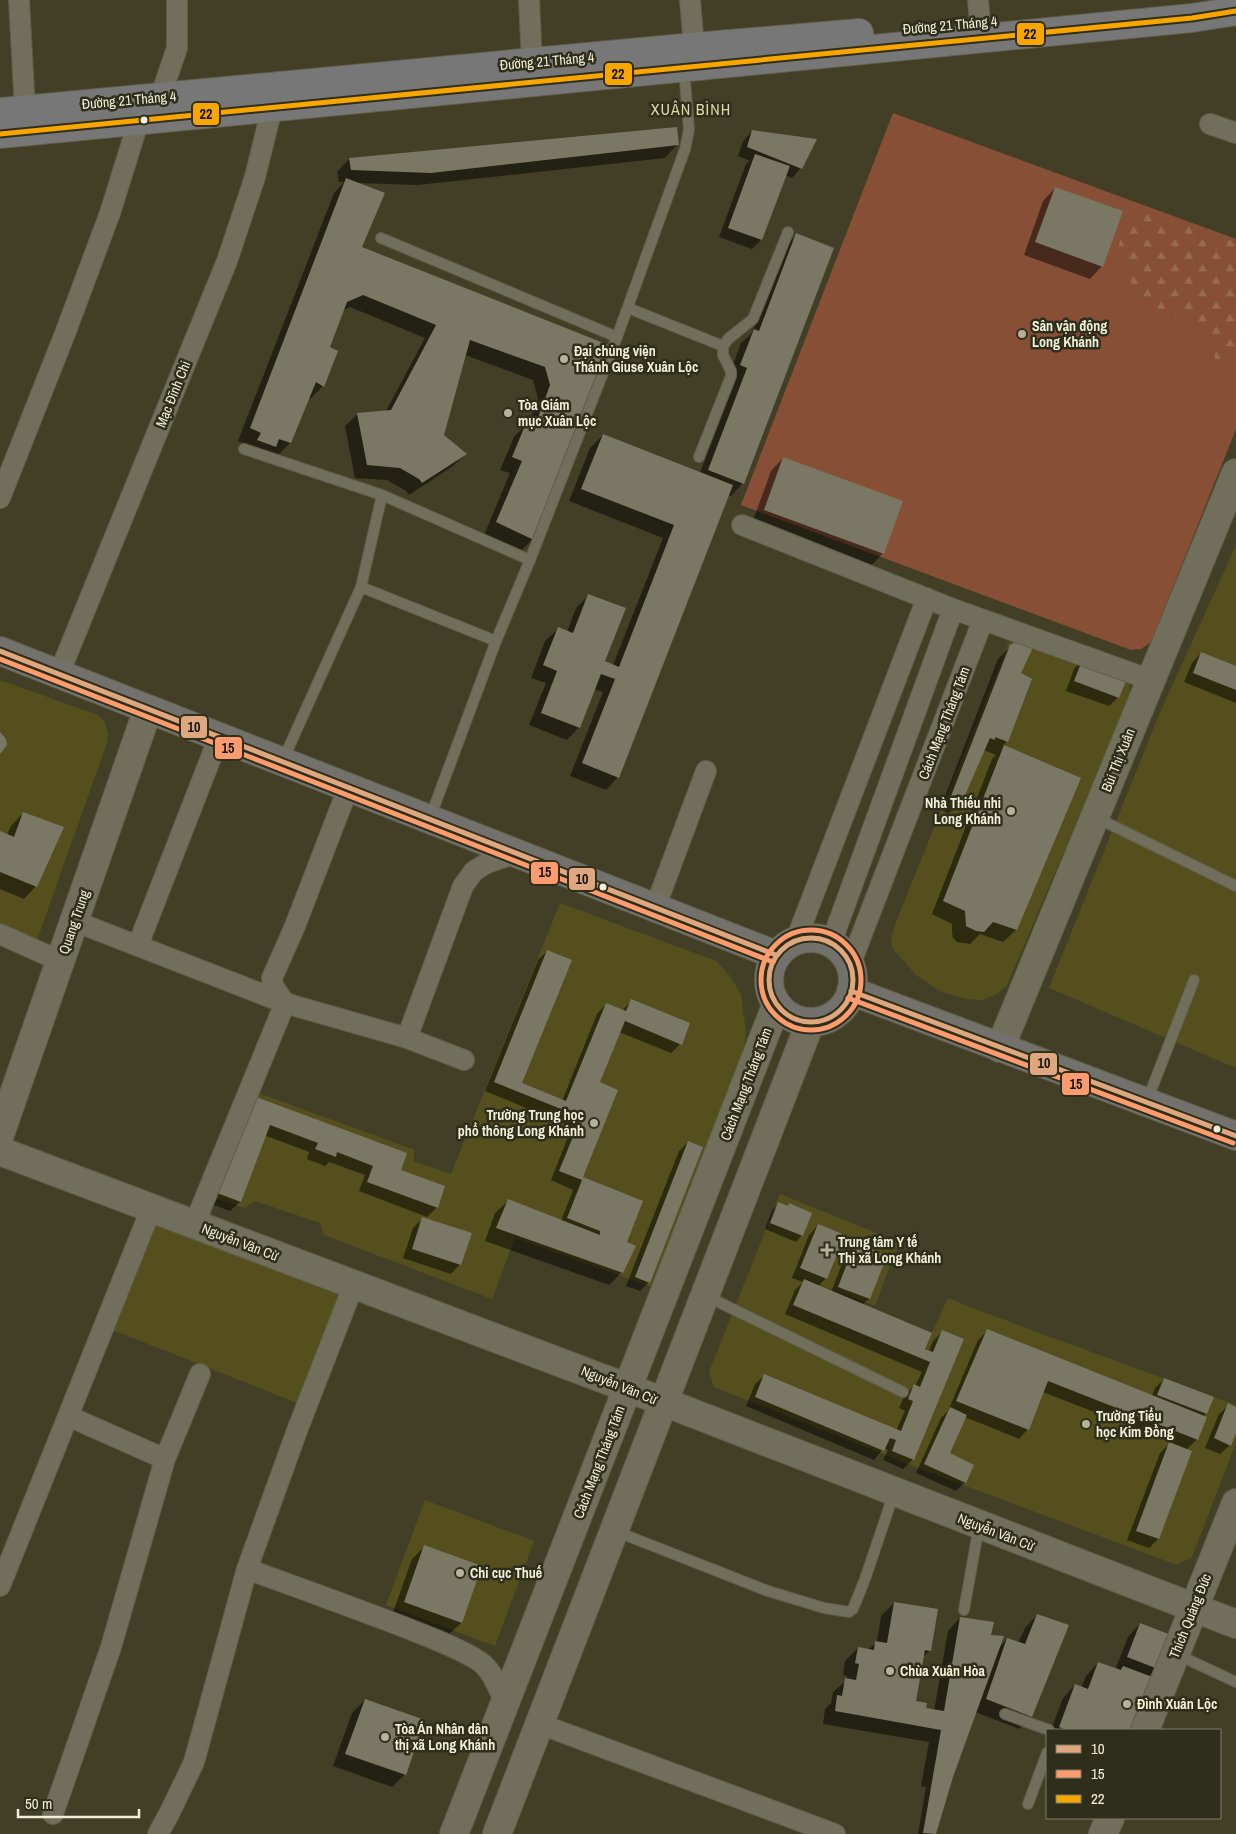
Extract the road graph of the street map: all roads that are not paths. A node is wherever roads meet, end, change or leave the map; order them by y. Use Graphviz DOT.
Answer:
graph roads {
  1 [pos="19,0"];
  2 [pos="177,0"];
  3 [pos="529,0"];
  4 [pos="690,0"];
  5 [pos="1231,0"];
  6 [pos="1236,0"];
  7 [pos="1197,5"];
  8 [pos="979,11"];
  9 [pos="1236,11"];
  10 [pos="1236,25"];
  11 [pos="689,58"];
  12 [pos="532,62"];
  13 [pos="160,98"];
  14 [pos="272,108"];
  15 [pos="12,111"];
  16 [pos="139,120"];
  17 [pos="1210,124"];
  18 [pos="1236,133"];
  19 [pos="0,134"];
  20 [pos="788,232"];
  21 [pos="381,238"];
  22 [pos="628,308"];
  23 [pos="617,337"];
  24 [pos="723,346"];
  25 [pos="244,449"];
  26 [pos="699,456"];
  27 [pos="5,472"];
  28 [pos="1236,473"];
  29 [pos="382,495"];
  30 [pos="0,498"];
  31 [pos="742,526"];
  32 [pos="530,560"];
  33 [pos="361,587"];
  34 [pos="927,598"];
  35 [pos="953,609"];
  36 [pos="983,620"];
  37 [pos="496,641"];
  38 [pos="0,651"];
  39 [pos="59,674"];
  40 [pos="1151,680"];
  41 [pos="148,709"];
  42 [pos="219,737"];
  43 [pos="282,762"];
  44 [pos="706,771"];
  45 [pos="350,788"];
  46 [pos="1095,817"];
  47 [pos="429,819"];
  48 [pos="516,853"];
  49 [pos="1236,886"];
  50 [pos="655,908"];
  51 [pos="74,921"];
  52 [pos="0,934"];
  53 [pos="831,943"];
  54 [pos="138,945"];
  55 [pos="786,948"];
  56 [pos="60,961"];
  57 [pos="851,978"];
  58 [pos="1194,980"];
  59 [pos="285,1003"];
  60 [pos="776,1006"];
  61 [pos="810,1023"];
  62 [pos="407,1038"];
  63 [pos="1000,1048"];
  64 [pos="464,1060"];
  65 [pos="1146,1102"];
  66 [pos="0,1134"];
  67 [pos="1236,1136"];
  68 [pos="0,1152"];
  69 [pos="152,1209"];
  70 [pos="194,1225"];
  71 [pos="354,1284"];
  72 [pos="705,1295"];
  73 [pos="200,1374"];
  74 [pos="628,1388"];
  75 [pos="903,1392"];
  76 [pos="664,1403"];
  77 [pos="68,1416"];
  78 [pos="165,1459"];
  79 [pos="894,1492"];
  80 [pos="1235,1506"];
  81 [pos="979,1525"];
  82 [pos="614,1530"];
  83 [pos="247,1569"];
  84 [pos="0,1586"];
  85 [pos="1194,1608"];
  86 [pos="964,1610"];
  87 [pos="1236,1624"];
  88 [pos="1176,1654"];
  89 [pos="1236,1682"];
  90 [pos="505,1704"];
  91 [pos="1005,1714"];
  92 [pos="540,1724"];
  93 [pos="1046,1729"];
  94 [pos="1145,1729"];
  95 [pos="1046,1756"];
  96 [pos="1028,1804"];
  97 [pos="54,1814"];
  98 [pos="1110,1819"];
  99 [pos="158,1834"];
  100 [pos="454,1834"];
  101 [pos="497,1834"];
  102 [pos="834,1834"];
  103 [pos="1103,1834"];
  1 -- 15 [label="street"];
  2 -- 13 [label="street"];
  3 -- 12 [label="street"];
  4 -- 11 [label="street"];
  5 -- 6 [label="highway"];
  7 -- 8 [label="highway, Đường 21 Tháng 4"];
  7 -- 9 [label="highway, Đường 21 Tháng 4"];
  7 -- 10 [label="highway"];
  7 -- 11 [label="highway, Đường 21 Tháng 4"];
  8 -- 11 [label="highway, Đường 21 Tháng 4"];
  11 -- 12 [label="highway, Đường 21 Tháng 4"];
  11 -- 14 [label="highway, Đường 21 Tháng 4"];
  11 -- 22 [label="lane"];
  12 -- 13 [label="highway, Đường 21 Tháng 4"];
  13 -- 15 [label="highway, Đường 21 Tháng 4"];
  14 -- 16 [label="highway, Đường 21 Tháng 4"];
  14 -- 39 [label="street, Mạc Đĩnh Chi"];
  16 -- 19 [label="highway, Đường 21 Tháng 4"];
  16 -- 27 [label="street"];
  17 -- 18 [label="street"];
  20 -- 24 [label="lane"];
  21 -- 23 [label="lane"];
  22 -- 23 [label="lane"];
  22 -- 24 [label="lane"];
  23 -- 32 [label="lane"];
  24 -- 26 [label="lane"];
  25 -- 29 [label="lane"];
  27 -- 30 [label="street"];
  28 -- 40 [label="street, Bùi Thị Xuân"];
  29 -- 32 [label="lane"];
  29 -- 33 [label="lane"];
  31 -- 34 [label="street"];
  32 -- 37 [label="lane"];
  33 -- 37 [label="lane"];
  33 -- 43 [label="lane"];
  34 -- 35 [label="street"];
  34 -- 55 [label="street"];
  35 -- 36 [label="street"];
  35 -- 53 [label="street"];
  36 -- 40 [label="street"];
  36 -- 57 [label="street, Cách Mạng Tháng Tám"];
  37 -- 47 [label="lane"];
  38 -- 39 [label="main road"];
  39 -- 41 [label="main road"];
  40 -- 46 [label="street, Bùi Thị Xuân"];
  41 -- 42 [label="main road"];
  41 -- 51 [label="street, Quang Trung"];
  42 -- 43 [label="main road"];
  42 -- 54 [label="street"];
  43 -- 45 [label="main road"];
  44 -- 50 [label="street"];
  45 -- 47 [label="main road"];
  45 -- 59 [label="street"];
  46 -- 49 [label="lane"];
  46 -- 63 [label="street, Bùi Thị Xuân"];
  47 -- 48 [label="main road"];
  48 -- 50 [label="main road"];
  48 -- 62 [label="street"];
  50 -- 55 [label="main road"];
  51 -- 54 [label="street"];
  51 -- 56 [label="street, Quang Trung"];
  52 -- 56 [label="street"];
  53 -- 55 [label="main road"];
  53 -- 57 [label="main road"];
  54 -- 59 [label="street"];
  55 -- 60 [label="main road"];
  56 -- 66 [label="street, Quang Trung"];
  57 -- 61 [label="main road"];
  57 -- 63 [label="main road"];
  58 -- 65 [label="lane"];
  59 -- 62 [label="street"];
  59 -- 70 [label="street"];
  60 -- 61 [label="main road"];
  60 -- 74 [label="street, Cách Mạng Tháng Tám"];
  61 -- 72 [label="street"];
  62 -- 64 [label="street"];
  63 -- 65 [label="main road"];
  65 -- 67 [label="main road"];
  68 -- 69 [label="street, Nguyễn Văn Cừ"];
  69 -- 70 [label="street, Nguyễn Văn Cừ"];
  69 -- 77 [label="street"];
  70 -- 71 [label="street, Nguyễn Văn Cừ"];
  71 -- 74 [label="street, Nguyễn Văn Cừ"];
  71 -- 83 [label="street"];
  72 -- 75 [label="lane"];
  72 -- 76 [label="street"];
  73 -- 78 [label="street"];
  74 -- 76 [label="street, Nguyễn Văn Cừ"];
  74 -- 90 [label="street, Cách Mạng Tháng Tám"];
  76 -- 79 [label="street, Nguyễn Văn Cừ"];
  76 -- 82 [label="street"];
  77 -- 78 [label="street"];
  77 -- 84 [label="street"];
  78 -- 97 [label="street"];
  79 -- 81 [label="street, Nguyễn Văn Cừ"];
  79 -- 82 [label="lane"];
  80 -- 85 [label="street, Thích Quảng Đức"];
  81 -- 85 [label="street, Nguyễn Văn Cừ"];
  81 -- 86 [label="lane"];
  82 -- 92 [label="street"];
  83 -- 90 [label="street"];
  83 -- 99 [label="street"];
  85 -- 87 [label="street, Nguyễn Văn Cừ"];
  85 -- 88 [label="street, Thích Quảng Đức"];
  88 -- 89 [label="lane"];
  88 -- 94 [label="street, Thích Quảng Đức"];
  90 -- 100 [label="street, Cách Mạng Tháng Tám"];
  91 -- 93 [label="lane"];
  92 -- 101 [label="street"];
  92 -- 102 [label="street"];
  95 -- 96 [label="lane"];
  98 -- 103 [label="street"];
}
